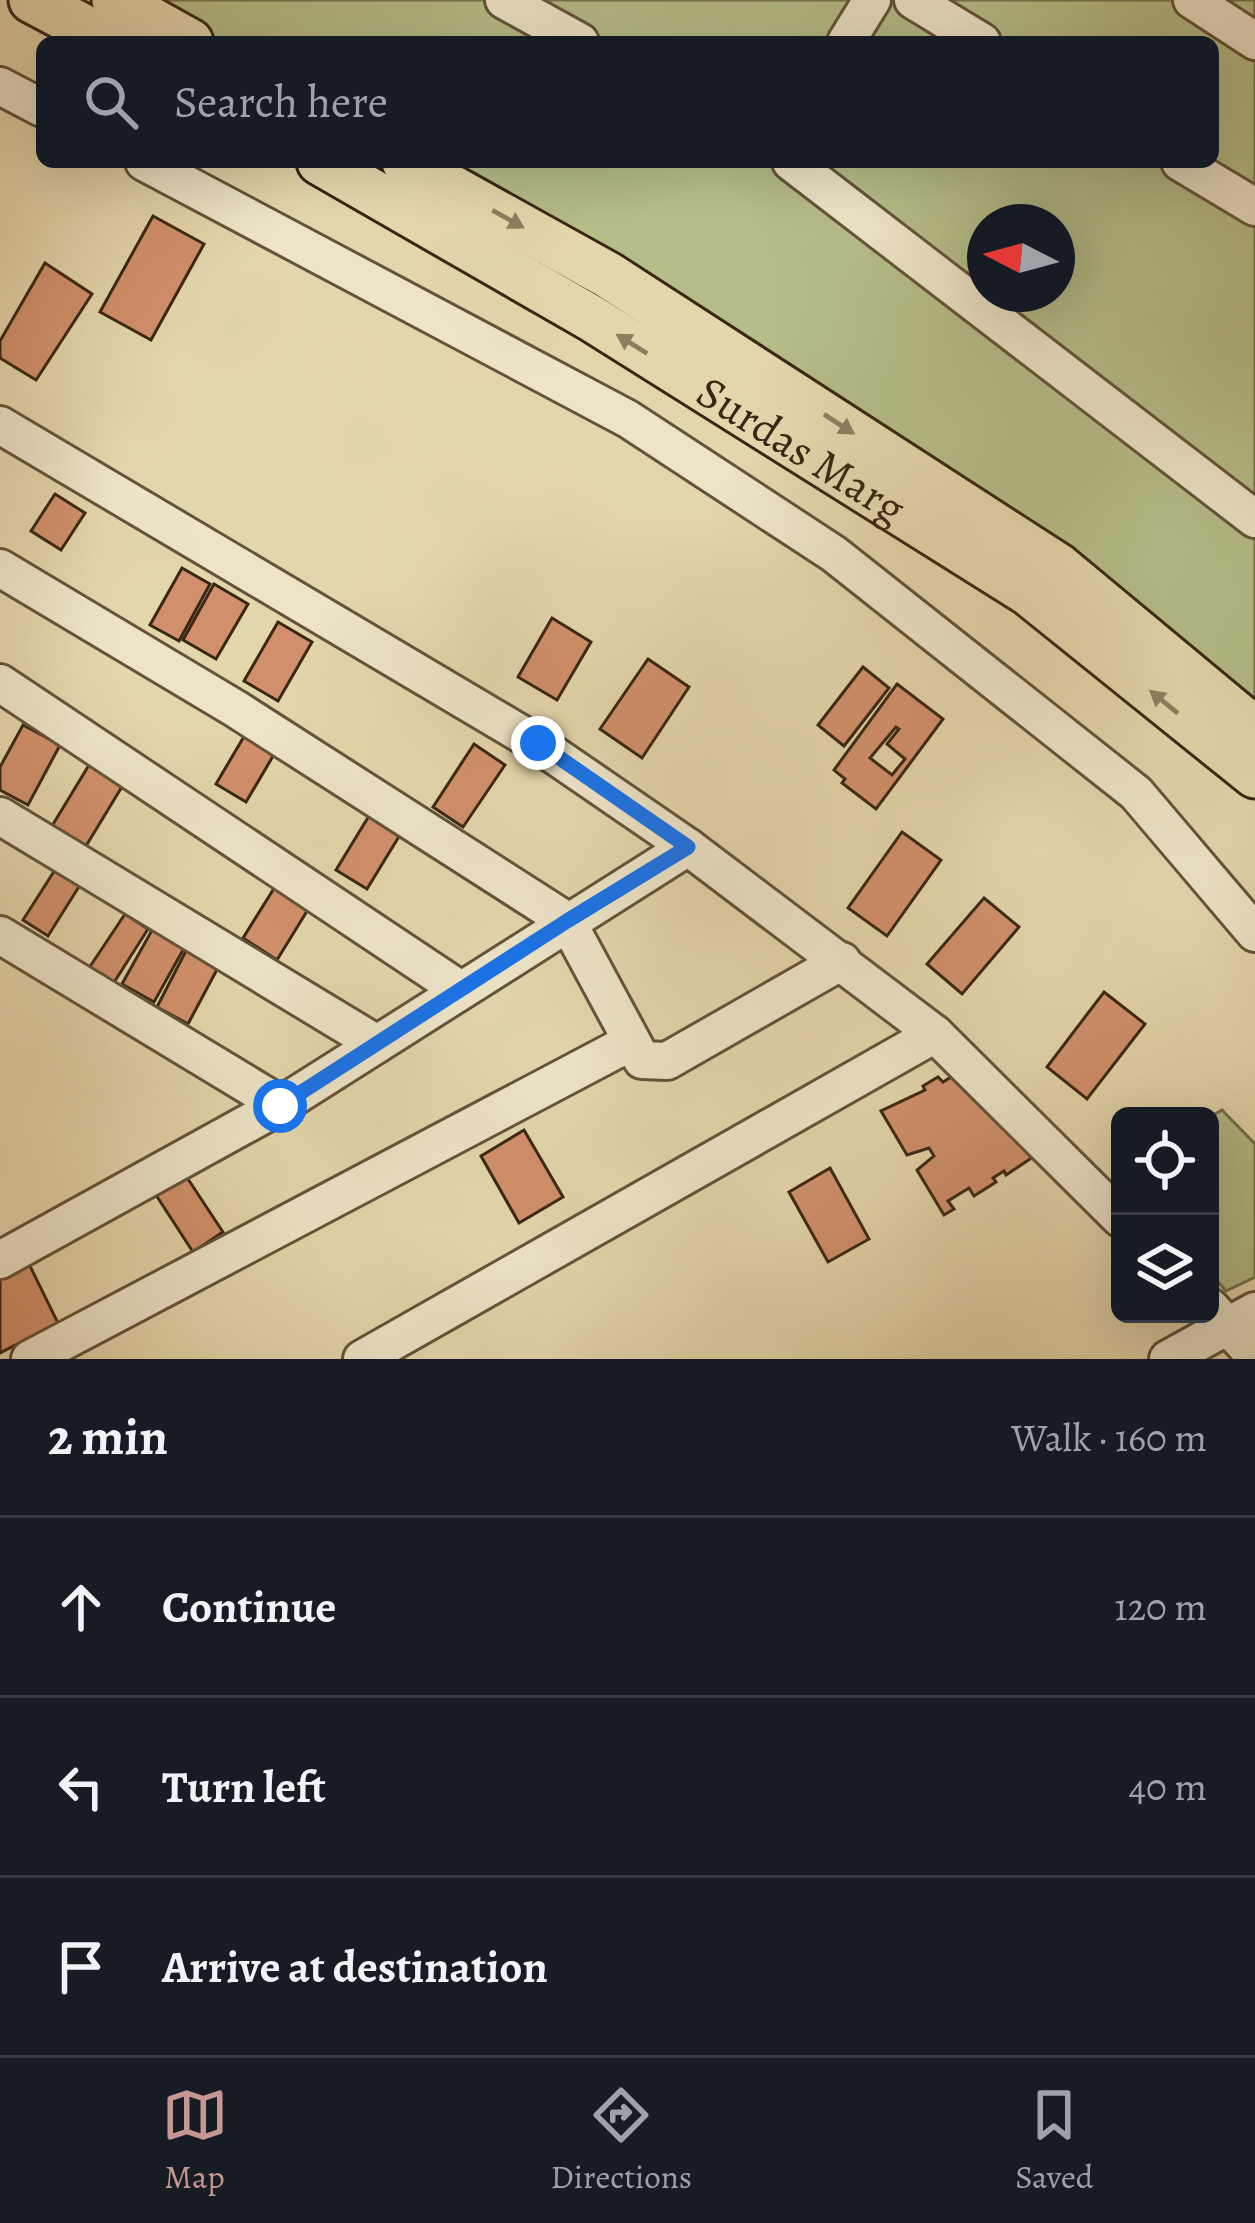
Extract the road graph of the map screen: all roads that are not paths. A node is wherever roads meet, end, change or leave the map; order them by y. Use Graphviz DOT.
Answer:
graph roads {
  1 [pos="32,0"];
  2 [pos="115,0"];
  3 [pos="504,0"];
  4 [pos="872,0"];
  5 [pos="913,0"];
  6 [pos="1192,0"];
  7 [pos="100,36"];
  8 [pos="179,36"];
  9 [pos="569,36"];
  10 [pos="850,36"];
  11 [pos="972,36"];
  12 [pos="1255,40"];
  13 [pos="0,86"];
  14 [pos="36,105"];
  15 [pos="155,168"];
  16 [pos="330,168"];
  17 [pos="417,168"];
  18 [pos="799,168"];
  19 [pos="1190,168"];
  20 [pos="1255,207"];
  21 [pos="0,425"];
  22 [pos="1255,518"];
  23 [pos="0,568"];
  24 [pos="0,683"];
  25 [pos="1255,730"];
  26 [pos="1255,775"];
  27 [pos="0,816"];
  28 [pos="688,847"];
  29 [pos="567,921"];
  30 [pos="1255,933"];
  31 [pos="0,935"];
  32 [pos="842,961"];
  33 [pos="460,989"];
  34 [pos="934,1034"];
  35 [pos="631,1042"];
  36 [pos="376,1044"];
  37 [pos="280,1106"];
  38 [pos="1117,1215"];
  39 [pos="0,1260"];
  40 [pos="1231,1314"];
  41 [pos="1255,1356"];
  42 [pos="30,1359"];
  43 [pos="362,1359"];
  44 [pos="1168,1359"];
  1 -- 7 [label="main road"];
  2 -- 8 [label="main road"];
  3 -- 9 [label="street"];
  4 -- 10 [label="street"];
  5 -- 11 [label="street"];
  6 -- 12 [label="street"];
  13 -- 14 [label="street"];
  15 -- 30 [label="street"];
  26 -- 16 [label="main road, Surdas Marg, one-way"];
  17 -- 25 [label="main road, Surdas Marg, one-way"];
  18 -- 22 [label="street"];
  19 -- 20 [label="street"];
  21 -- 28 [label="street"];
  23 -- 29 [label="street"];
  24 -- 33 [label="street"];
  27 -- 36 [label="street"];
  28 -- 29 [label="street"];
  28 -- 32 [label="street"];
  29 -- 33 [label="street"];
  29 -- 35 [label="street"];
  31 -- 37 [label="street"];
  32 -- 34 [label="street"];
  32 -- 35 [label="street"];
  33 -- 36 [label="street"];
  34 -- 38 [label="street"];
  34 -- 43 [label="street"];
  35 -- 42 [label="street"];
  36 -- 37 [label="street"];
  37 -- 39 [label="street"];
  40 -- 41 [label="street"];
  40 -- 44 [label="street"];
}
